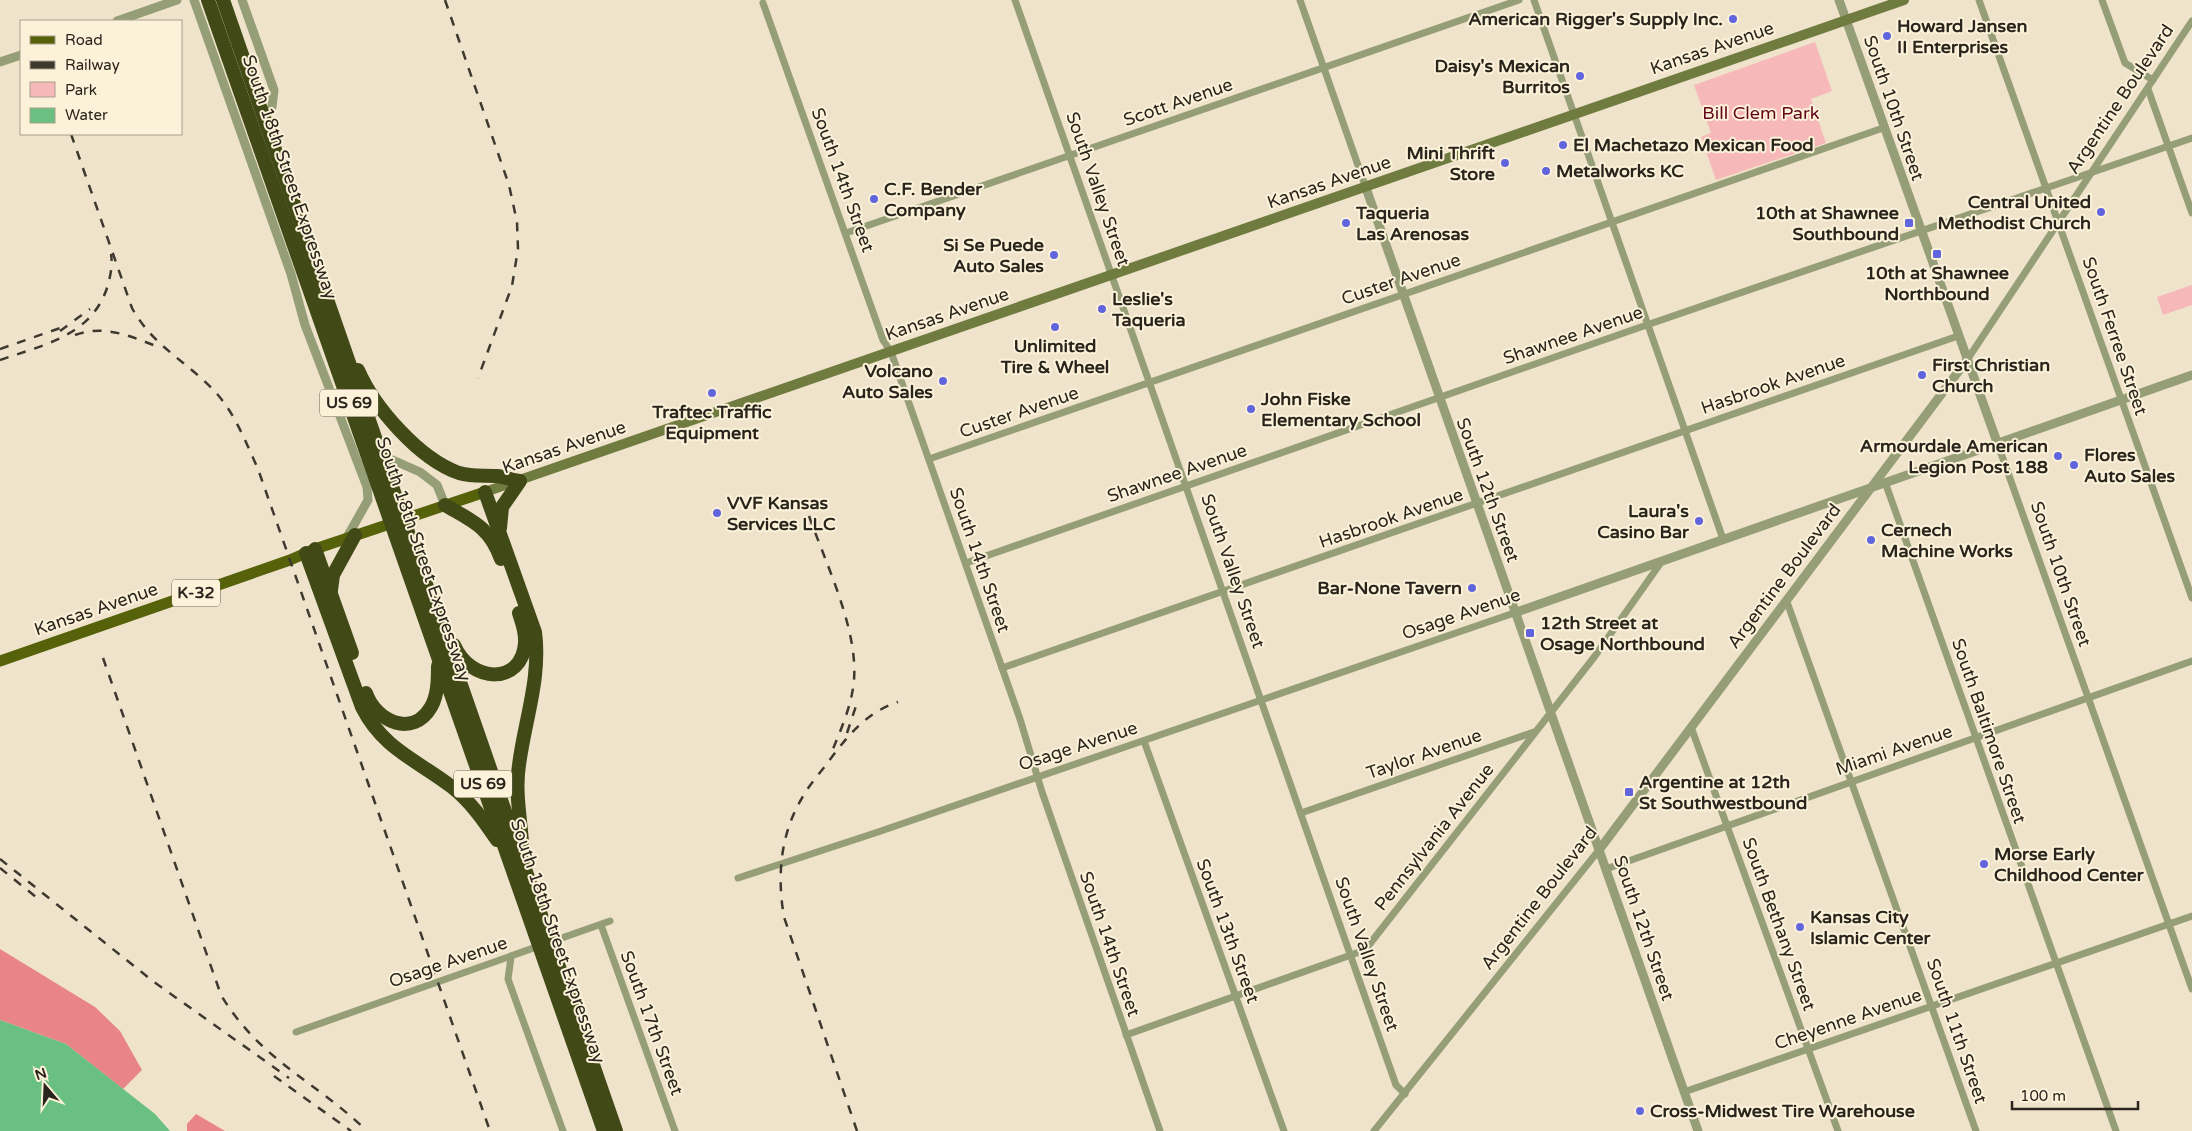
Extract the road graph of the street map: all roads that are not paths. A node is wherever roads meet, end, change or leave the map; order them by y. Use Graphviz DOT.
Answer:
graph roads {
  1 [pos="177,0"];
  2 [pos="194,0"];
  3 [pos="208,0"];
  4 [pos="222,0"];
  5 [pos="242,0"];
  6 [pos="1015,0"];
  7 [pos="1300,0"];
  8 [pos="1519,0"];
  9 [pos="1534,0"];
  10 [pos="1839,0"];
  11 [pos="1904,0"];
  12 [pos="1979,0"];
  13 [pos="2102,0"];
  14 [pos="763,3"];
  15 [pos="120,20"];
  16 [pos="1846,20"];
  17 [pos="2192,20"];
  18 [pos="20,55"];
  19 [pos="0,62"];
  20 [pos="1323,68"];
  21 [pos="2153,80"];
  22 [pos="2148,89"];
  23 [pos="1574,115"];
  24 [pos="1883,128"];
  25 [pos="2192,138"];
  26 [pos="2167,146"];
  27 [pos="1070,156"];
  28 [pos="2091,172"];
  29 [pos="2046,187"];
  30 [pos="1366,188"];
  31 [pos="2192,213"];
  32 [pos="1612,222"];
  33 [pos="2059,222"];
  34 [pos="1920,231"];
  35 [pos="846,233"];
  36 [pos="1112,276"];
  37 [pos="1402,295"];
  38 [pos="335,324"];
  39 [pos="1647,325"];
  40 [pos="1958,336"];
  41 [pos="891,352"];
  42 [pos="1967,360"];
  43 [pos="2192,375"];
  44 [pos="1150,382"];
  45 [pos="1438,398"];
  46 [pos="2121,399"];
  47 [pos="1685,430"];
  48 [pos="1997,442"];
  49 [pos="929,459"];
  50 [pos="520,481"];
  51 [pos="1885,482"];
  52 [pos="1187,486"];
  53 [pos="1871,486"];
  54 [pos="485,492"];
  55 [pos="1476,504"];
  56 [pos="445,505"];
  57 [pos="500,531"];
  58 [pos="351,537"];
  59 [pos="1723,539"];
  60 [pos="311,551"];
  61 [pos="411,560"];
  62 [pos="1662,561"];
  63 [pos="966,563"];
  64 [pos="331,591"];
  65 [pos="1223,591"];
  66 [pos="2192,598"];
  67 [pos="1787,602"];
  68 [pos="1514,613"];
  69 [pos="438,622"];
  70 [pos="439,657"];
  71 [pos="0,661"];
  72 [pos="2192,661"];
  73 [pos="1002,668"];
  74 [pos="2087,698"];
  75 [pos="1262,700"];
  76 [pos="1550,714"];
  77 [pos="1691,727"];
  78 [pos="1534,732"];
  79 [pos="1975,737"];
  80 [pos="1144,741"];
  81 [pos="1037,776"];
  82 [pos="1852,781"];
  83 [pos="1301,813"];
  84 [pos="1727,825"];
  85 [pos="1599,850"];
  86 [pos="508,855"];
  87 [pos="524,865"];
  88 [pos="1606,869"];
  89 [pos="738,878"];
  90 [pos="533,909"];
  91 [pos="2192,916"];
  92 [pos="610,921"];
  93 [pos="601,924"];
  94 [pos="2169,924"];
  95 [pos="1352,956"];
  96 [pos="511,957"];
  97 [pos="2055,963"];
  98 [pos="557,979"];
  99 [pos="2192,989"];
  100 [pos="1236,997"];
  101 [pos="1932,1006"];
  102 [pos="296,1032"];
  103 [pos="1126,1035"];
  104 [pos="1808,1048"];
  105 [pos="1684,1092"];
  106 [pos="1404,1094"];
  107 [pos="561,1130"];
  108 [pos="604,1131"];
  109 [pos="616,1131"];
  110 [pos="675,1131"];
  111 [pos="1160,1131"];
  112 [pos="1284,1131"];
  113 [pos="1374,1131"];
  114 [pos="1698,1131"];
  115 [pos="1838,1131"];
  116 [pos="1976,1131"];
  117 [pos="2116,1131"];
  1 -- 15 [label="street"];
  2 -- 58 [label="street"];
  3 -- 61 [label="highway, South 18th Street Expressway / US 69"];
  4 -- 38 [label="highway, South 18th Street Expressway / US 69"];
  5 -- 56 [label="street"];
  6 -- 27 [label="street, South Valley Street"];
  7 -- 20 [label="street, South 12th Street"];
  8 -- 20 [label="street, Scott Avenue"];
  9 -- 23 [label="street"];
  10 -- 16 [label="street, South 10th Street"];
  11 -- 16 [label="main road, Kansas Avenue"];
  12 -- 29 [label="street, South Ferree Street"];
  13 -- 21 [label="street"];
  14 -- 35 [label="street, South 14th Street"];
  16 -- 23 [label="main road, Kansas Avenue"];
  16 -- 24 [label="street, South 10th Street"];
  17 -- 21 [label="street, Argentine Boulevard"];
  18 -- 19 [label="street"];
  20 -- 27 [label="street, Scott Avenue"];
  20 -- 30 [label="street, South 12th Street"];
  21 -- 22 [label="street, Argentine Boulevard"];
  22 -- 26 [label="street"];
  22 -- 28 [label="street, Argentine Boulevard"];
  23 -- 30 [label="main road, Kansas Avenue"];
  23 -- 32 [label="street"];
  24 -- 32 [label="street, Custer Avenue"];
  24 -- 34 [label="street, South 10th Street"];
  25 -- 26 [label="street, Shawnee Avenue"];
  26 -- 28 [label="street, Shawnee Avenue"];
  26 -- 31 [label="street"];
  27 -- 35 [label="street, Scott Avenue"];
  27 -- 36 [label="street, South Valley Street"];
  28 -- 29 [label="street, Shawnee Avenue"];
  28 -- 33 [label="street, Argentine Boulevard"];
  29 -- 33 [label="street, South Ferree Street"];
  29 -- 34 [label="street, Shawnee Avenue"];
  30 -- 36 [label="main road, Kansas Avenue"];
  30 -- 37 [label="street, South 12th Street"];
  32 -- 37 [label="street, Custer Avenue"];
  32 -- 39 [label="street"];
  33 -- 42 [label="street, Argentine Boulevard"];
  33 -- 46 [label="street, South Ferree Street"];
  34 -- 39 [label="street, Shawnee Avenue"];
  34 -- 40 [label="street, South 10th Street"];
  35 -- 41 [label="street, South 14th Street"];
  36 -- 41 [label="main road, Kansas Avenue"];
  36 -- 44 [label="street, South Valley Street"];
  37 -- 44 [label="street, Custer Avenue"];
  37 -- 45 [label="street, South 12th Street"];
  38 -- 50 [label="highway"];
  38 -- 61 [label="highway, South 18th Street Expressway / US 69"];
  39 -- 45 [label="street, Shawnee Avenue"];
  39 -- 47 [label="street"];
  40 -- 42 [label="street, South 10th Street"];
  40 -- 47 [label="street, Hasbrook Avenue"];
  41 -- 49 [label="street, South 14th Street"];
  41 -- 50 [label="main road, Kansas Avenue"];
  42 -- 48 [label="street, South 10th Street"];
  42 -- 53 [label="street, Argentine Boulevard"];
  43 -- 46 [label="street, Osage Avenue"];
  44 -- 49 [label="street, Custer Avenue"];
  44 -- 52 [label="street, South Valley Street"];
  45 -- 52 [label="street, Shawnee Avenue"];
  45 -- 55 [label="street, South 12th Street"];
  46 -- 48 [label="street, Osage Avenue"];
  46 -- 66 [label="street, South Ferree Street"];
  47 -- 55 [label="street, Hasbrook Avenue"];
  47 -- 59 [label="street"];
  48 -- 51 [label="street, Osage Avenue"];
  48 -- 74 [label="street, South 10th Street"];
  49 -- 63 [label="street, South 14th Street"];
  50 -- 54 [label="main road, Kansas Avenue"];
  50 -- 57 [label="highway"];
  51 -- 53 [label="street, Osage Avenue"];
  51 -- 79 [label="street, South Baltimore Street"];
  52 -- 63 [label="street, Shawnee Avenue"];
  52 -- 65 [label="street, South Valley Street"];
  53 -- 59 [label="street, Osage Avenue"];
  53 -- 67 [label="street, Argentine Boulevard"];
  54 -- 56 [label="main road, Kansas Avenue / K-32"];
  54 -- 57 [label="highway"];
  55 -- 65 [label="street, Hasbrook Avenue"];
  55 -- 68 [label="street, South 12th Street"];
  56 -- 58 [label="main road, Kansas Avenue / K-32"];
  56 -- 69 [label="highway"];
  57 -- 87 [label="highway"];
  58 -- 60 [label="main road, Kansas Avenue / K-32"];
  58 -- 64 [label="highway"];
  59 -- 62 [label="street, Osage Avenue"];
  60 -- 64 [label="highway"];
  60 -- 71 [label="main road, Kansas Avenue / K-32"];
  60 -- 86 [label="highway"];
  61 -- 69 [label="highway, South 18th Street Expressway / US 69"];
  61 -- 70 [label="highway, South 18th Street Expressway / US 69"];
  62 -- 68 [label="street, Osage Avenue"];
  62 -- 76 [label="street"];
  63 -- 73 [label="street, South 14th Street"];
  64 -- 70 [label="highway"];
  65 -- 73 [label="street, Hasbrook Avenue"];
  65 -- 75 [label="street, South Valley Street"];
  67 -- 77 [label="street, Argentine Boulevard"];
  67 -- 82 [label="street, South 11th Street"];
  68 -- 75 [label="street, Osage Avenue"];
  68 -- 76 [label="street, South 12th Street"];
  69 -- 87 [label="highway, South 18th Street Expressway / US 69"];
  70 -- 86 [label="highway, South 18th Street Expressway / US 69"];
  72 -- 74 [label="street, Miami Avenue"];
  73 -- 81 [label="street, South 14th Street"];
  74 -- 79 [label="street, Miami Avenue"];
  74 -- 94 [label="street, South 10th Street"];
  75 -- 80 [label="street, Osage Avenue"];
  75 -- 83 [label="street, South Valley Street"];
  76 -- 78 [label="street, Taylor Avenue"];
  76 -- 85 [label="street, South 12th Street"];
  77 -- 84 [label="street, South Bethany Street"];
  77 -- 85 [label="street, Argentine Boulevard"];
  78 -- 83 [label="street, Taylor Avenue"];
  78 -- 95 [label="street, Pennsylvania Avenue"];
  79 -- 82 [label="street, Miami Avenue"];
  79 -- 97 [label="street, South Baltimore Street"];
  80 -- 81 [label="street, Osage Avenue"];
  80 -- 100 [label="street, South 13th Street"];
  81 -- 89 [label="street, Osage Avenue"];
  81 -- 103 [label="street, South 14th Street"];
  82 -- 84 [label="street, Miami Avenue"];
  82 -- 101 [label="street, South 11th Street"];
  83 -- 95 [label="street, South Valley Street"];
  84 -- 88 [label="street, Miami Avenue"];
  84 -- 104 [label="street, South Bethany Street"];
  85 -- 88 [label="street, South 12th Street"];
  85 -- 106 [label="street, Argentine Boulevard"];
  86 -- 90 [label="highway, South 18th Street Expressway / US 69"];
  87 -- 90 [label="highway, South 18th Street Expressway / US 69"];
  88 -- 105 [label="street, South 12th Street"];
  90 -- 98 [label="highway, South 18th Street Expressway / US 69"];
  91 -- 94 [label="street, Cheyenne Avenue"];
  92 -- 93 [label="street, Osage Avenue"];
  93 -- 96 [label="street, Osage Avenue"];
  93 -- 110 [label="street, South 17th Street"];
  94 -- 97 [label="street, Cheyenne Avenue"];
  94 -- 99 [label="street, South 10th Street"];
  95 -- 100 [label="street, Pennsylvania Avenue"];
  95 -- 106 [label="street, South Valley Street"];
  96 -- 102 [label="street, Osage Avenue"];
  96 -- 107 [label="street"];
  97 -- 101 [label="street, Cheyenne Avenue"];
  97 -- 117 [label="street, South Baltimore Street"];
  98 -- 108 [label="highway, South 18th Street Expressway / US 69"];
  98 -- 109 [label="highway, South 18th Street Expressway / US 69"];
  100 -- 103 [label="street, Pennsylvania Avenue"];
  100 -- 112 [label="street, South 13th Street"];
  101 -- 104 [label="street, Cheyenne Avenue"];
  101 -- 116 [label="street, South 11th Street"];
  103 -- 111 [label="street, South 14th Street"];
  104 -- 105 [label="street, Cheyenne Avenue"];
  104 -- 115 [label="street, South Bethany Street"];
  105 -- 114 [label="street, South 12th Street"];
  106 -- 113 [label="street, Argentine Boulevard"];
}
